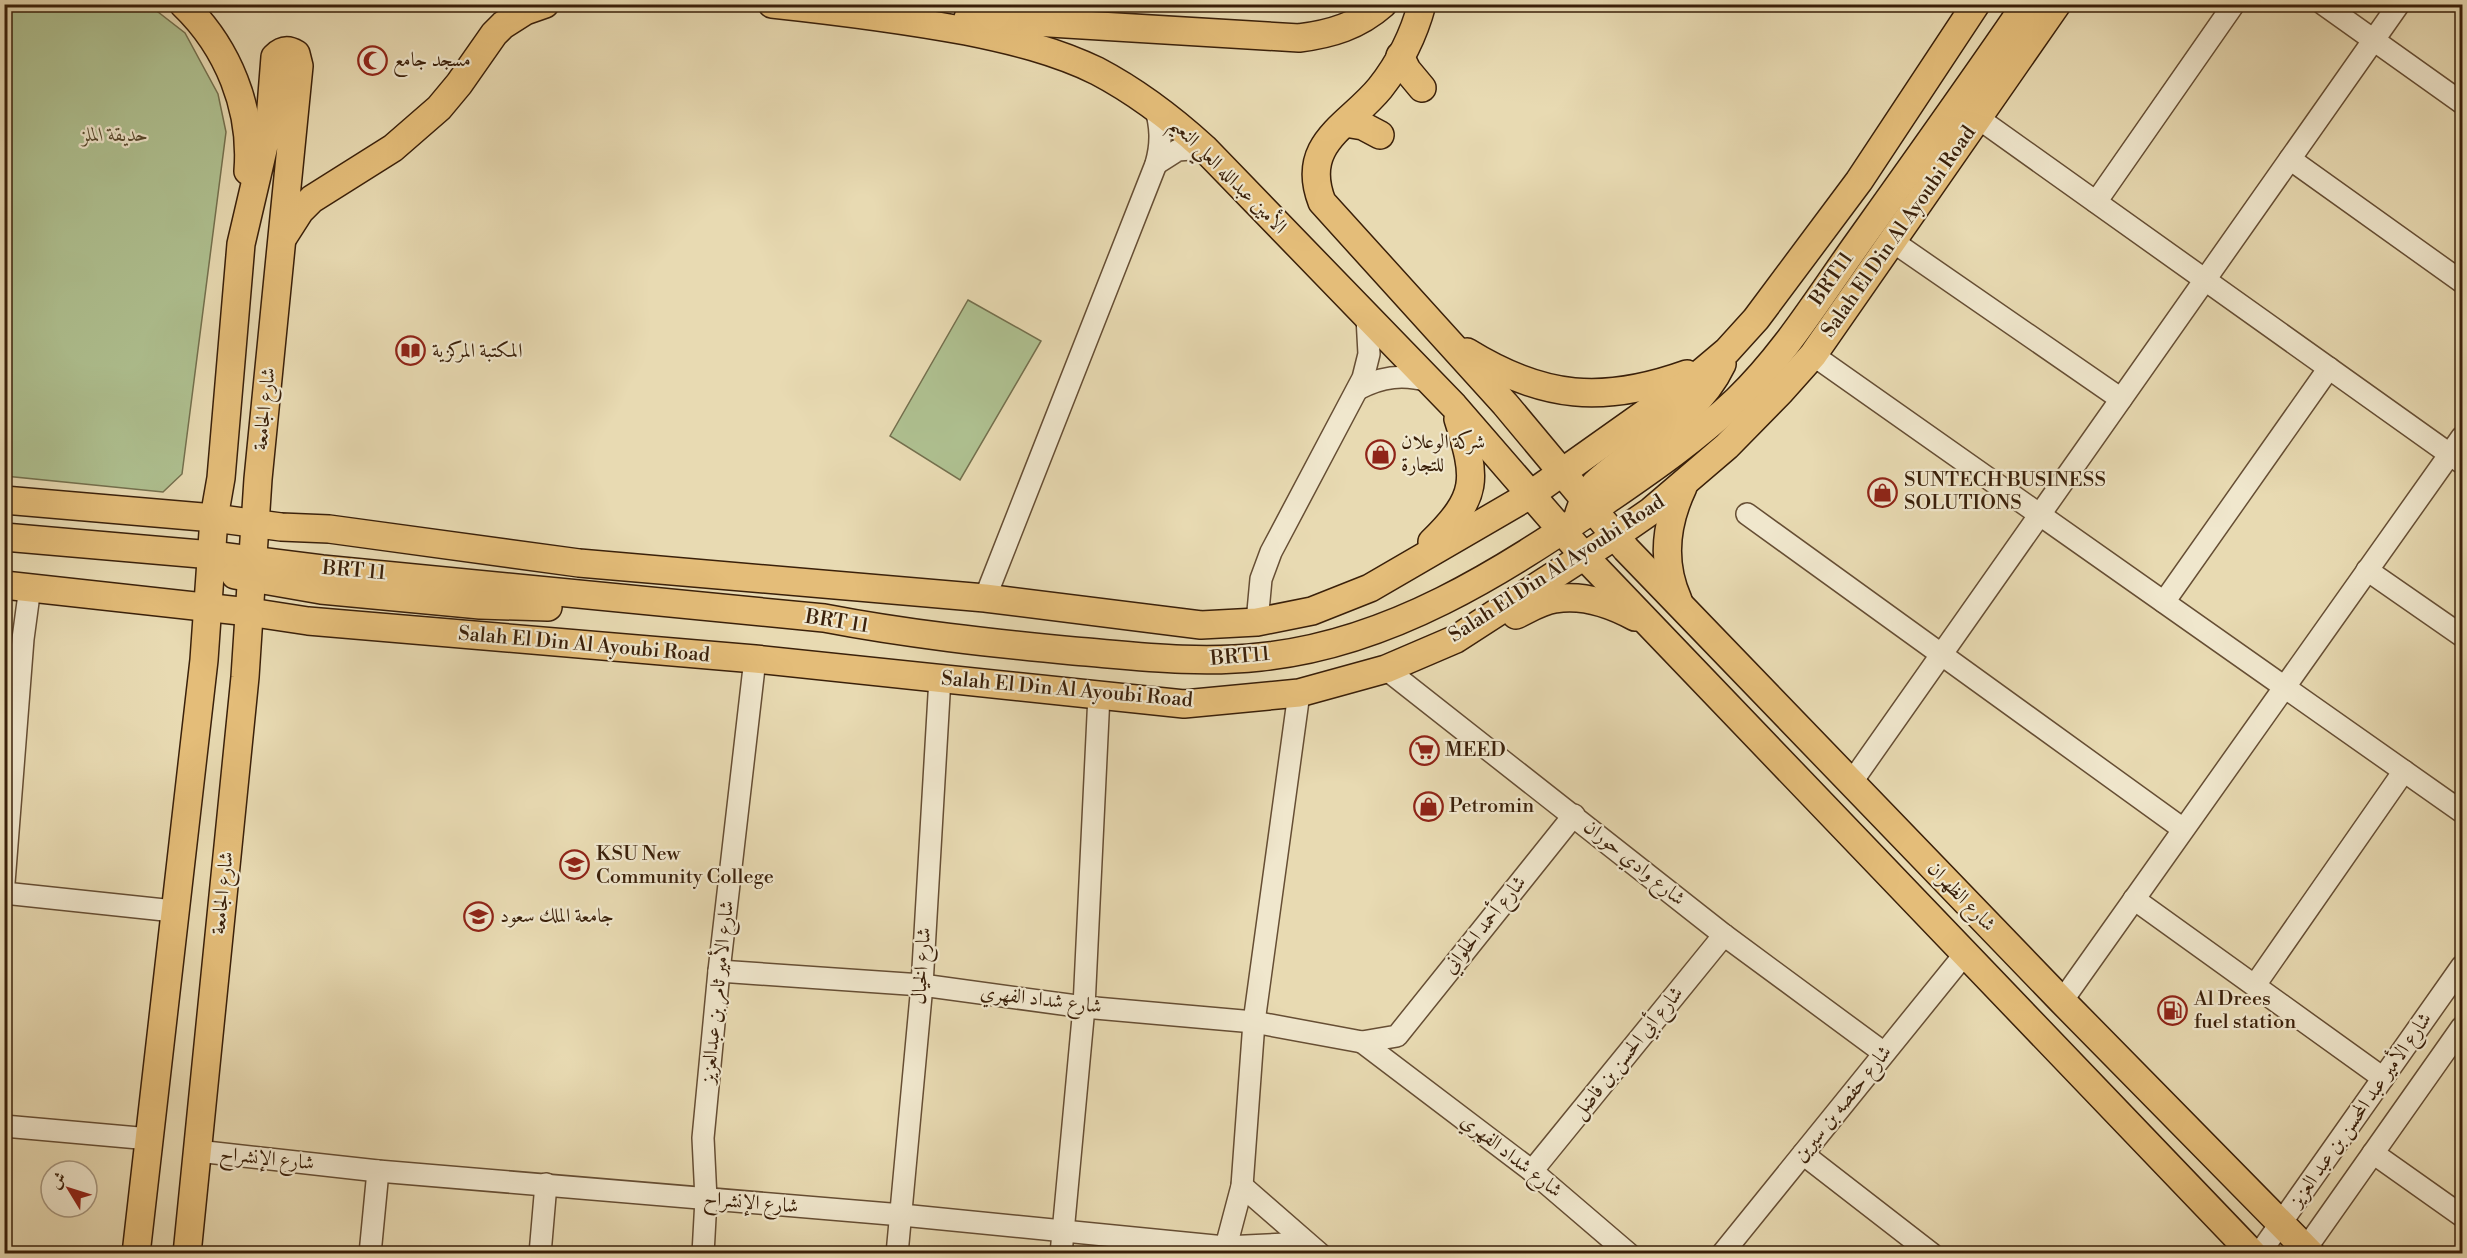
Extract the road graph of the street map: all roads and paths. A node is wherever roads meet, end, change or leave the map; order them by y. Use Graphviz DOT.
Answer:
graph roads {
  1 [pos="183,4"];
  2 [pos="545,4"];
  3 [pos="772,4"];
  4 [pos="1383,4"];
  5 [pos="1422,4"];
  6 [pos="1976,4"];
  7 [pos="2026,4"];
  8 [pos="2057,4"];
  9 [pos="2234,4"];
  10 [pos="2323,4"];
  11 [pos="2399,4"];
  12 [pos="876,15"];
  13 [pos="2374,40"];
  14 [pos="1401,56"];
  15 [pos="1422,88"];
  16 [pos="2463,103"];
  17 [pos="1155,106"];
  18 [pos="1978,118"];
  19 [pos="1345,123"];
  20 [pos="1380,135"];
  21 [pos="1204,147"];
  22 [pos="2290,159"];
  23 [pos="1156,164"];
  24 [pos="2096,202"];
  25 [pos="245,223"];
  26 [pos="282,240"];
  27 [pos="1892,241"];
  28 [pos="2205,280"];
  29 [pos="2463,282"];
  30 [pos="1367,317"];
  31 [pos="1444,338"];
  32 [pos="1813,355"];
  33 [pos="1719,358"];
  34 [pos="2329,368"];
  35 [pos="1429,381"];
  36 [pos="1358,389"];
  37 [pos="2121,399"];
  38 [pos="1454,406"];
  39 [pos="2463,436"];
  40 [pos="2456,459"];
  41 [pos="1563,471"];
  42 [pos="1685,483"];
  43 [pos="1530,495"];
  44 [pos="4,500"];
  45 [pos="1747,514"];
  46 [pos="2040,514"];
  47 [pos="1579,515"];
  48 [pos="214,518"];
  49 [pos="255,523"];
  50 [pos="1615,536"];
  51 [pos="4,537"];
  52 [pos="4,547"];
  53 [pos="1584,556"];
  54 [pos="211,562"];
  55 [pos="1406,568"];
  56 [pos="252,569"];
  57 [pos="2367,570"];
  58 [pos="17,586"];
  59 [pos="985,598"];
  60 [pos="2164,602"];
  61 [pos="1681,606"];
  62 [pos="208,609"];
  63 [pos="249,612"];
  64 [pos="1257,622"];
  65 [pos="1650,624"];
  66 [pos="891,631"];
  67 [pos="2463,636"];
  68 [pos="1456,639"];
  69 [pos="1941,654"];
  70 [pos="755,659"];
  71 [pos="1386,669"];
  72 [pos="940,678"];
  73 [pos="2285,687"];
  74 [pos="1299,693"];
  75 [pos="1099,694"];
  76 [pos="2404,771"];
  77 [pos="1851,783"];
  78 [pos="2463,812"];
  79 [pos="1574,815"];
  80 [pos="2183,830"];
  81 [pos="4,883"];
  82 [pos="4,892"];
  83 [pos="2134,899"];
  84 [pos="174,911"];
  85 [pos="1724,934"];
  86 [pos="1964,955"];
  87 [pos="2463,966"];
  88 [pos="719,971"];
  89 [pos="922,985"];
  90 [pos="2255,985"];
  91 [pos="2062,1001"];
  92 [pos="1084,1007"];
  93 [pos="1254,1022"];
  94 [pos="2463,1027"];
  95 [pos="1397,1036"];
  96 [pos="1362,1042"];
  97 [pos="1884,1053"];
  98 [pos="2383,1078"];
  99 [pos="4,1126"];
  100 [pos="150,1139"];
  101 [pos="196,1151"];
  102 [pos="2373,1153"];
  103 [pos="1803,1154"];
  104 [pos="378,1171"];
  105 [pos="1532,1171"];
  106 [pos="546,1184"];
  107 [pos="1242,1186"];
  108 [pos="706,1199"];
  109 [pos="902,1215"];
  110 [pos="2463,1216"];
  111 [pos="2281,1222"];
  112 [pos="1064,1229"];
  113 [pos="1313,1249"];
  114 [pos="138,1250"];
  115 [pos="1225,1250"];
  116 [pos="2306,1252"];
  117 [pos="187,1254"];
  118 [pos="370,1254"];
  119 [pos="540,1254"];
  120 [pos="703,1254"];
  121 [pos="897,1254"];
  122 [pos="1061,1254"];
  123 [pos="1629,1254"];
  124 [pos="1722,1254"];
  125 [pos="1932,1254"];
  126 [pos="2253,1254"];
  127 [pos="2259,1254"];
  1 -- 25 [label="main road"];
  2 -- 26 [label="main road"];
  3 -- 12 [label="main road, الأمين عبدالله العلي النعيم"];
  4 -- 12 [label="main road"];
  5 -- 14 [label="main road"];
  6 -- 33 [label="main road"];
  7 -- 47 [label="main road, BRT11"];
  8 -- 18 [label="main road, Salah El Din Al Ayoubi Road"];
  9 -- 24 [label="street"];
  10 -- 13 [label="street"];
  11 -- 13 [label="street"];
  12 -- 17 [label="main road, الأمين عبدالله العلي النعيم"];
  13 -- 16 [label="street"];
  13 -- 22 [label="street"];
  14 -- 15 [label="main road"];
  14 -- 19 [label="main road"];
  17 -- 21 [label="main road, الأمين عبدالله العلي النعيم"];
  17 -- 23 [label="street"];
  18 -- 24 [label="street"];
  18 -- 27 [label="main road, Salah El Din Al Ayoubi Road"];
  19 -- 20 [label="main road"];
  19 -- 31 [label="main road"];
  21 -- 23 [label="street"];
  21 -- 30 [label="main road, الأمين عبدالله العلي النعيم"];
  22 -- 28 [label="street"];
  22 -- 29 [label="street"];
  23 -- 59 [label="street"];
  24 -- 28 [label="street"];
  25 -- 26 [label="main road, شارع الجامعة"];
  25 -- 48 [label="main road, شارع الجامعة"];
  26 -- 49 [label="main road, شارع الجامعة"];
  27 -- 32 [label="main road, Salah El Din Al Ayoubi Road"];
  27 -- 37 [label="street"];
  28 -- 34 [label="street"];
  28 -- 37 [label="street"];
  30 -- 35 [label="main road, الأمين عبدالله العلي النعيم"];
  30 -- 36 [label="street"];
  31 -- 33 [label="main road"];
  31 -- 41 [label="main road"];
  32 -- 42 [label="main road, Salah El Din Al Ayoubi Road"];
  32 -- 46 [label="street"];
  33 -- 41 [label="main road"];
  33 -- 47 [label="main road"];
  34 -- 40 [label="street"];
  34 -- 60 [label="street"];
  35 -- 36 [label="street"];
  35 -- 38 [label="main road, الأمين عبدالله العلي النعيم"];
  36 -- 64 [label="street"];
  37 -- 46 [label="street"];
  38 -- 43 [label="main road, الأمين عبدالله العلي النعيم"];
  38 -- 55 [label="main road"];
  39 -- 40 [label="street"];
  40 -- 57 [label="street"];
  41 -- 43 [label="main road"];
  41 -- 47 [label="main road"];
  42 -- 50 [label="main road, Salah El Din Al Ayoubi Road"];
  42 -- 61 [label="main road"];
  43 -- 47 [label="main road, الأمين عبدالله العلي النعيم"];
  43 -- 55 [label="main road"];
  44 -- 48 [label="main road"];
  45 -- 69 [label="street"];
  46 -- 60 [label="street"];
  46 -- 69 [label="street"];
  47 -- 50 [label="main road, شارع الظهران"];
  47 -- 53 [label="main road, شارع الظهران"];
  47 -- 66 [label="main road, BRT11"];
  48 -- 49 [label="main road"];
  48 -- 54 [label="main road, شارع الجامعة"];
  49 -- 56 [label="main road, شارع الجامعة"];
  49 -- 59 [label="main road"];
  50 -- 53 [label="main road, Salah El Din Al Ayoubi Road"];
  50 -- 61 [label="main road, شارع الظهران"];
  51 -- 54 [label="main road, BRT 11"];
  52 -- 54 [label="main road, BRT 11"];
  53 -- 65 [label="main road, شارع الظهران"];
  53 -- 68 [label="main road, Salah El Din Al Ayoubi Road"];
  54 -- 56 [label="main road, BRT 11"];
  54 -- 62 [label="main road"];
  55 -- 64 [label="main road"];
  56 -- 63 [label="main road, شارع الجامعة"];
  56 -- 66 [label="main road, BRT 11"];
  57 -- 67 [label="street"];
  57 -- 73 [label="street"];
  58 -- 62 [label="main road, Salah El Din Al Ayoubi Road"];
  58 -- 81 [label="street"];
  59 -- 64 [label="main road"];
  60 -- 73 [label="street"];
  61 -- 77 [label="main road, شارع الظهران"];
  62 -- 63 [label="main road, Salah El Din Al Ayoubi Road"];
  62 -- 84 [label="main road"];
  63 -- 70 [label="main road, Salah El Din Al Ayoubi Road"];
  63 -- 101 [label="main road, شارع الجامعة"];
  65 -- 68 [label="main road"];
  65 -- 86 [label="main road, شارع الظهران"];
  68 -- 71 [label="main road, Salah El Din Al Ayoubi Road"];
  69 -- 77 [label="street"];
  69 -- 80 [label="street"];
  70 -- 72 [label="main road, Salah El Din Al Ayoubi Road"];
  70 -- 88 [label="street, شارع الأمير ثامر بن عبدالعزيز"];
  71 -- 74 [label="main road, Salah El Din Al Ayoubi Road"];
  71 -- 79 [label="street, شارع وادي حوران"];
  72 -- 75 [label="main road, Salah El Din Al Ayoubi Road"];
  72 -- 89 [label="street, شارع الخيال"];
  73 -- 76 [label="street"];
  73 -- 80 [label="street"];
  74 -- 75 [label="main road, Salah El Din Al Ayoubi Road"];
  74 -- 93 [label="street"];
  75 -- 92 [label="street"];
  76 -- 78 [label="street"];
  76 -- 90 [label="street"];
  77 -- 91 [label="main road, شارع الظهران"];
  79 -- 85 [label="street, شارع وادي حوران"];
  79 -- 95 [label="street, شارع أحمد الحلواني"];
  80 -- 83 [label="street"];
  82 -- 84 [label="street"];
  83 -- 90 [label="street"];
  83 -- 91 [label="street"];
  84 -- 100 [label="main road"];
  85 -- 97 [label="street, شارع وادي حوران"];
  85 -- 105 [label="street, شارع أبي الحسن بن فاضل"];
  86 -- 97 [label="street, شارع حفصه بن سيرين"];
  86 -- 126 [label="main road, شارع الظهران"];
  87 -- 98 [label="street, شارع الأمير عبد المحسن بن عبد العزيز"];
  88 -- 89 [label="street, شارع شداد الفهري"];
  88 -- 108 [label="street, شارع الأمير ثامر بن عبدالعزيز"];
  89 -- 92 [label="street, شارع شداد الفهري"];
  89 -- 109 [label="street, شارع الخيال"];
  90 -- 98 [label="street"];
  91 -- 111 [label="main road, شارع الظهران"];
  92 -- 93 [label="street, شارع شداد الفهري"];
  92 -- 112 [label="street"];
  93 -- 96 [label="street, شارع شداد الفهري"];
  93 -- 107 [label="street"];
  94 -- 102 [label="street, شارع الأمير عبد المحسن بن عبد العزيز"];
  95 -- 96 [label="street, شارع شداد الفهري"];
  96 -- 105 [label="street, شارع شداد الفهري"];
  97 -- 103 [label="street, شارع حفصه بن سيرين"];
  98 -- 111 [label="street, شارع الأمير عبد المحسن بن عبد العزيز"];
  99 -- 100 [label="street"];
  100 -- 114 [label="main road"];
  101 -- 104 [label="street, شارع الإنشراح"];
  101 -- 117 [label="main road, شارع الجامعة"];
  102 -- 110 [label="street"];
  102 -- 116 [label="street, شارع الأمير عبد المحسن بن عبد العزيز"];
  103 -- 124 [label="street, شارع حفصه بن سيرين"];
  103 -- 125 [label="street"];
  104 -- 106 [label="street, شارع الإنشراح"];
  104 -- 118 [label="street"];
  105 -- 123 [label="street, شارع شداد الفهري"];
  106 -- 108 [label="street, شارع الإنشراح"];
  106 -- 119 [label="street"];
  107 -- 113 [label="street, شارع الإنشراح"];
  107 -- 115 [label="street"];
  108 -- 109 [label="street, شارع الإنشراح"];
  108 -- 120 [label="street, شارع الأمير ثامر بن عبدالعزيز"];
  109 -- 112 [label="street, شارع الإنشراح"];
  109 -- 121 [label="street, شارع الخيال"];
  111 -- 116 [label="main road, شارع الظهران"];
  111 -- 127 [label="street, شارع الأمير عبد المحسن بن عبد العزيز"];
  112 -- 115 [label="street, شارع الإنشراح"];
  112 -- 122 [label="street"];
  113 -- 115 [label="street, شارع الإنشراح"];
}
